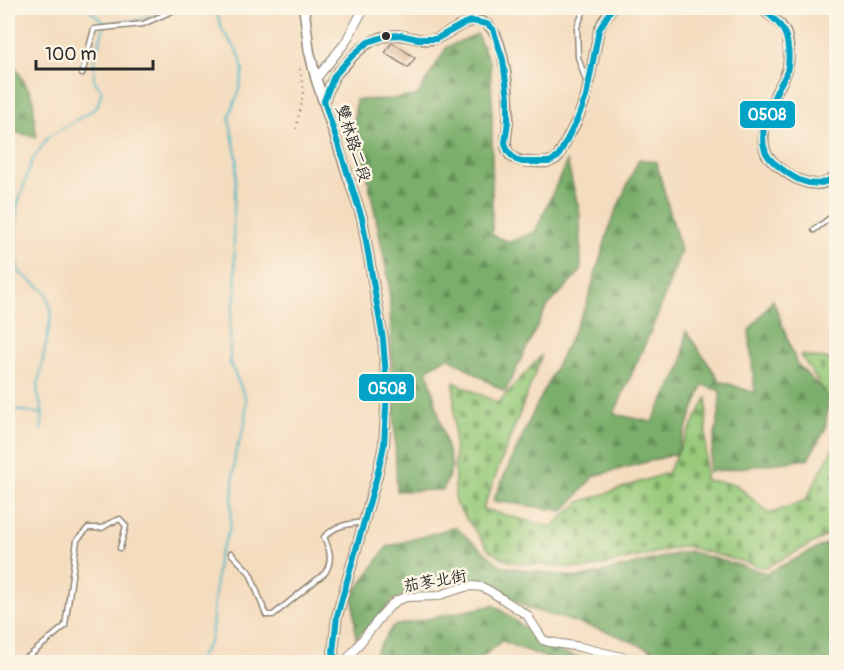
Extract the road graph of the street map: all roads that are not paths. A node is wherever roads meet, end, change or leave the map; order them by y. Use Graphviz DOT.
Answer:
graph roads {
  1 [pos="179,8"];
  2 [pos="304,8"];
  3 [pos="364,8"];
  4 [pos="585,8"];
  5 [pos="612,8"];
  6 [pos="761,8"];
  7 [pos="82,74"];
  8 [pos="316,79"];
  9 [pos="588,87"];
  10 [pos="324,102"];
  11 [pos="837,176"];
  12 [pos="837,204"];
  13 [pos="814,230"];
  14 [pos="364,522"];
  15 [pos="120,548"];
  16 [pos="231,553"];
  17 [pos="18,663"];
  18 [pos="334,663"];
  19 [pos="345,663"];
  20 [pos="642,663"];
  1 -- 7 [label="lane"];
  2 -- 8 [label="street"];
  3 -- 8 [label="street"];
  4 -- 9 [label="lane"];
  5 -- 9 [label="street, 雙林路二段"];
  6 -- 11 [label="street"];
  8 -- 10 [label="street"];
  9 -- 10 [label="street, 雙林路二段"];
  10 -- 14 [label="street, 雙林路二段"];
  12 -- 13 [label="lane"];
  14 -- 16 [label="lane"];
  14 -- 18 [label="street, 雙林路二段"];
  15 -- 17 [label="lane"];
  19 -- 20 [label="street, 茄苳北街"];
}
